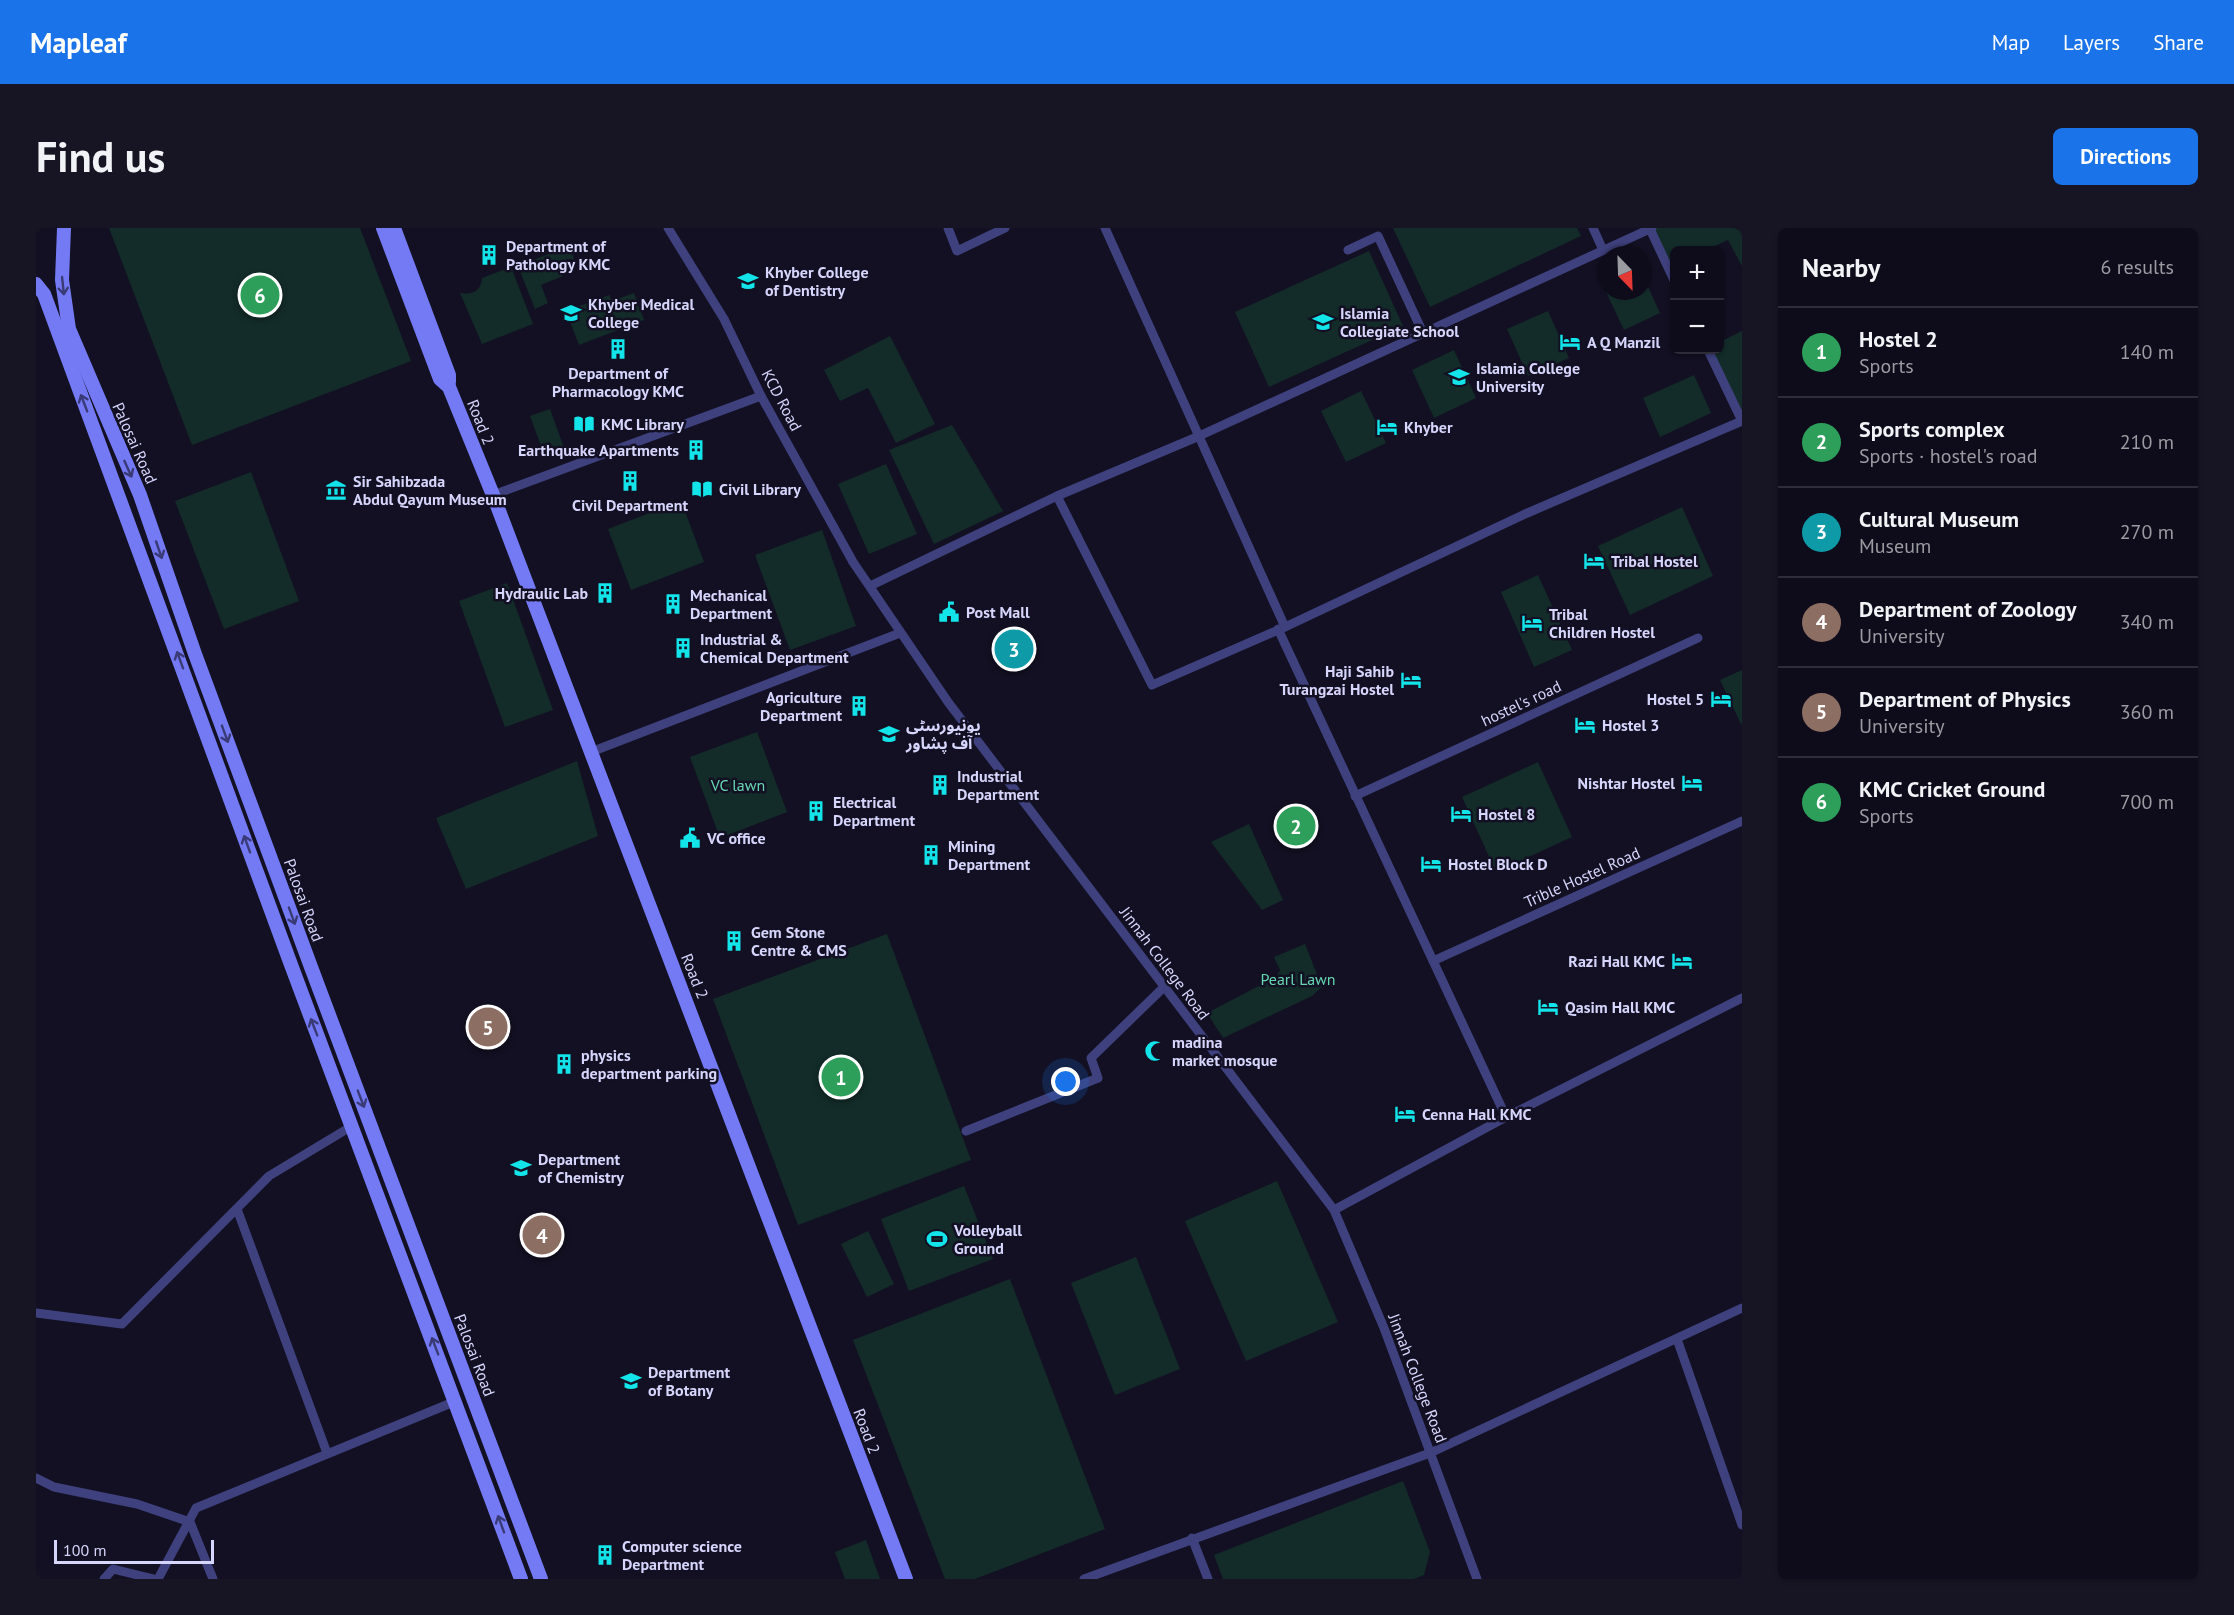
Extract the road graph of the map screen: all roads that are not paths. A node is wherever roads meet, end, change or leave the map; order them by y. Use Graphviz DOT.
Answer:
graph roads {
  1 [pos="64,228"];
  2 [pos="383,228"];
  3 [pos="394,228"];
  4 [pos="668,228"];
  5 [pos="948,228"];
  6 [pos="1005,228"];
  7 [pos="1105,228"];
  8 [pos="1593,228"];
  9 [pos="1651,229"];
  10 [pos="1377,232"];
  11 [pos="1602,246"];
  12 [pos="1613,246"];
  13 [pos="1348,250"];
  14 [pos="1598,253"];
  15 [pos="1670,271"];
  16 [pos="36,284"];
  17 [pos="1423,333"];
  18 [pos="1710,354"];
  19 [pos="77,367"];
  20 [pos="449,387"];
  21 [pos="761,396"];
  22 [pos="1742,421"];
  23 [pos="1197,437"];
  24 [pos="493,495"];
  25 [pos="1058,496"];
  26 [pos="870,586"];
  27 [pos="1281,628"];
  28 [pos="900,633"];
  29 [pos="1698,638"];
  30 [pos="591,752"];
  31 [pos="1355,796"];
  32 [pos="1742,821"];
  33 [pos="1434,961"];
  34 [pos="1164,987"];
  35 [pos="1742,998"];
  36 [pos="1506,1117"];
  37 [pos="352,1126"];
  38 [pos="966,1131"];
  39 [pos="393,1182"];
  40 [pos="375,1188"];
  41 [pos="237,1209"];
  42 [pos="1334,1210"];
  43 [pos="1742,1308"];
  44 [pos="36,1313"];
  45 [pos="1677,1339"];
  46 [pos="473,1396"];
  47 [pos="456,1401"];
  48 [pos="327,1453"];
  49 [pos="1430,1453"];
  50 [pos="36,1478"];
  51 [pos="190,1522"];
  52 [pos="1742,1525"];
  53 [pos="1192,1539"];
  54 [pos="104,1579"];
  55 [pos="156,1579"];
  56 [pos="213,1579"];
  57 [pos="521,1579"];
  58 [pos="541,1579"];
  59 [pos="906,1579"];
  60 [pos="1084,1579"];
  61 [pos="1208,1579"];
  62 [pos="1477,1579"];
  1 -- 19 [label="street, Palosai Road, one-way"];
  2 -- 20 [label="street, Road 2"];
  3 -- 20 [label="street, Road 2"];
  4 -- 21 [label="street, KCD Road"];
  5 -- 6 [label="street"];
  7 -- 23 [label="street"];
  8 -- 11 [label="street"];
  9 -- 12 [label="street"];
  9 -- 15 [label="street"];
  10 -- 13 [label="street"];
  10 -- 17 [label="street"];
  14 -- 17 [label="street"];
  16 -- 19 [label="street"];
  17 -- 23 [label="street"];
  18 -- 22 [label="street"];
  37 -- 19 [label="street, one-way"];
  19 -- 39 [label="street, Palosai Road, one-way"];
  20 -- 24 [label="street, Road 2"];
  21 -- 24 [label="street"];
  21 -- 26 [label="street, KCD Road"];
  22 -- 27 [label="street"];
  23 -- 25 [label="street"];
  23 -- 27 [label="street"];
  24 -- 30 [label="street, Road 2"];
  25 -- 26 [label="street"];
  25 -- 27 [label="street"];
  26 -- 28 [label="street, Jinnah College Road"];
  27 -- 31 [label="street"];
  28 -- 30 [label="street"];
  28 -- 34 [label="street, Jinnah College Road"];
  29 -- 31 [label="street, hostel's road"];
  30 -- 59 [label="street, Road 2"];
  31 -- 33 [label="street"];
  32 -- 33 [label="street, Trible Hostel Road"];
  33 -- 36 [label="street"];
  34 -- 38 [label="street"];
  34 -- 42 [label="street, Jinnah College Road"];
  35 -- 36 [label="street"];
  36 -- 42 [label="street"];
  37 -- 40 [label="street"];
  37 -- 41 [label="street"];
  39 -- 40 [label="street"];
  39 -- 46 [label="street, Palosai Road"];
  47 -- 40 [label="street, one-way"];
  41 -- 44 [label="street"];
  41 -- 48 [label="street"];
  42 -- 49 [label="street, Jinnah College Road"];
  43 -- 45 [label="street"];
  45 -- 49 [label="street"];
  45 -- 52 [label="street"];
  46 -- 47 [label="street"];
  46 -- 58 [label="street, Palosai Road"];
  47 -- 48 [label="street"];
  57 -- 47 [label="street, one-way"];
  48 -- 51 [label="street"];
  49 -- 53 [label="street"];
  49 -- 62 [label="street, Jinnah College Road"];
  50 -- 51 [label="street"];
  51 -- 55 [label="street"];
  51 -- 56 [label="street"];
  53 -- 60 [label="street"];
  53 -- 61 [label="street"];
  54 -- 55 [label="street"];
}
